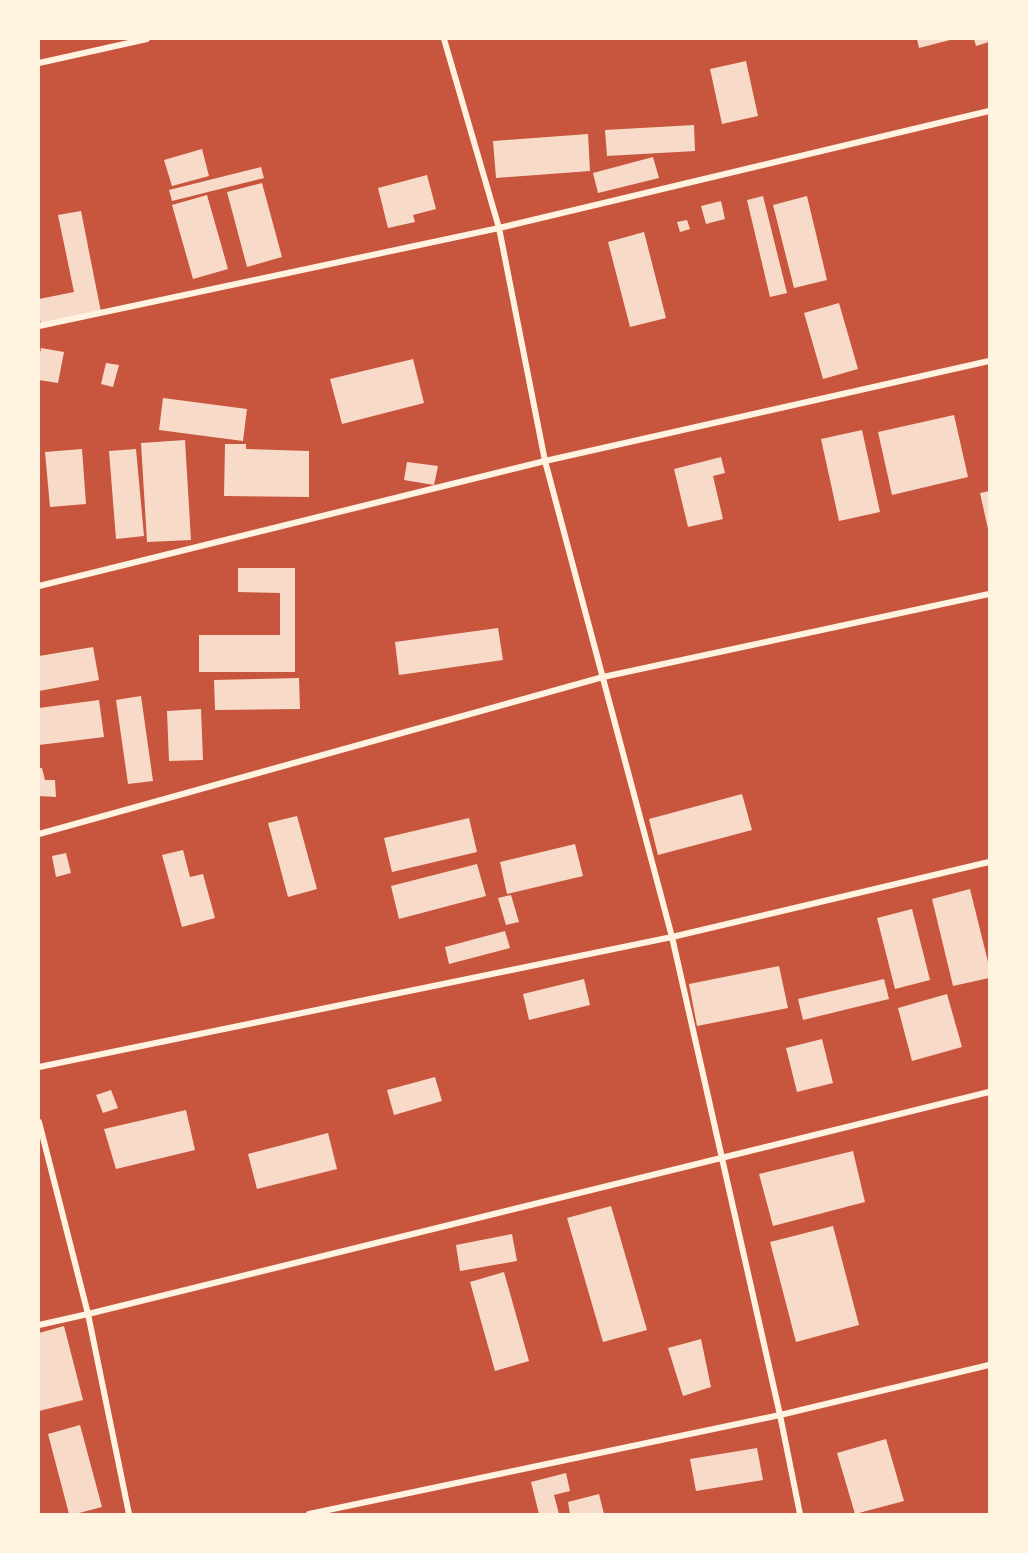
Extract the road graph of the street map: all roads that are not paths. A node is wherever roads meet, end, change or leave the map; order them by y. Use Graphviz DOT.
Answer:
graph roads {
  1 [pos="147,39"];
  2 [pos="444,39"];
  3 [pos="39,63"];
  4 [pos="989,111"];
  5 [pos="499,228"];
  6 [pos="39,326"];
  7 [pos="989,361"];
  8 [pos="545,460"];
  9 [pos="39,586"];
  10 [pos="989,594"];
  11 [pos="603,677"];
  12 [pos="39,834"];
  13 [pos="989,862"];
  14 [pos="672,937"];
  15 [pos="39,1067"];
  16 [pos="989,1092"];
  17 [pos="39,1122"];
  18 [pos="721,1157"];
  19 [pos="88,1314"];
  20 [pos="39,1326"];
  21 [pos="989,1365"];
  22 [pos="780,1415"];
  23 [pos="129,1514"];
  24 [pos="309,1514"];
  25 [pos="800,1514"];
  1 -- 3 [label="street"];
  2 -- 5 [label="street"];
  4 -- 5 [label="street"];
  5 -- 6 [label="street"];
  5 -- 8 [label="street"];
  7 -- 8 [label="street"];
  8 -- 9 [label="street"];
  8 -- 11 [label="street"];
  10 -- 11 [label="street"];
  11 -- 12 [label="street"];
  11 -- 14 [label="street"];
  13 -- 14 [label="street"];
  14 -- 15 [label="street"];
  14 -- 18 [label="street"];
  16 -- 18 [label="street"];
  17 -- 19 [label="street"];
  18 -- 19 [label="street"];
  18 -- 22 [label="street"];
  19 -- 20 [label="street"];
  19 -- 23 [label="street"];
  21 -- 22 [label="street"];
  22 -- 24 [label="street"];
  22 -- 25 [label="street"];
}
